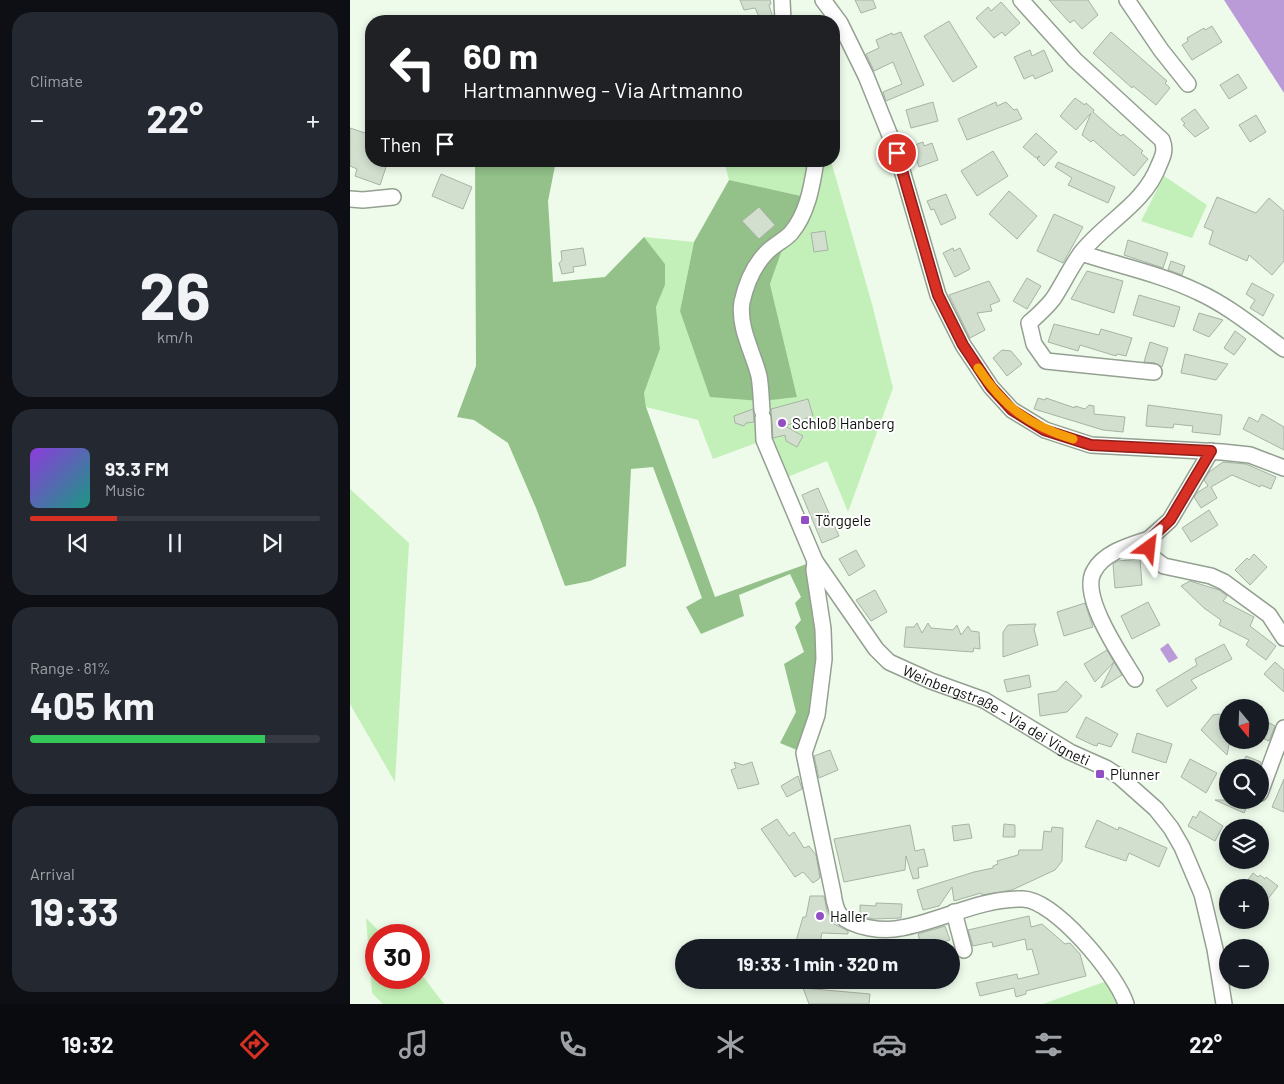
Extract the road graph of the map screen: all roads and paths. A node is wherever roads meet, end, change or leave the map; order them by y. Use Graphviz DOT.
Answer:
graph roads {
  1 [pos="782,0"];
  2 [pos="823,0"];
  3 [pos="1022,0"];
  4 [pos="1128,0"];
  5 [pos="783,15"];
  6 [pos="834,15"];
  7 [pos="840,23"];
  8 [pos="1188,84"];
  9 [pos="815,167"];
  10 [pos="393,197"];
  11 [pos="350,199"];
  12 [pos="1081,253"];
  13 [pos="1284,349"];
  14 [pos="1154,372"];
  15 [pos="1211,451"];
  16 [pos="1284,468"];
  17 [pos="1150,539"];
  18 [pos="815,561"];
  19 [pos="1284,638"];
  20 [pos="1135,679"];
  21 [pos="1284,728"];
  22 [pos="1269,769"];
  23 [pos="954,912"];
  24 [pos="964,950"];
  25 [pos="1126,1004"];
  26 [pos="1224,1004"];
  1 -- 5 [label="street"];
  2 -- 6 [label="street"];
  3 -- 12 [label="street"];
  4 -- 8 [label="street"];
  7 -- 15 [label="street"];
  9 -- 18 [label="street, Weinbergstraße - Via dei Vigneti"];
  10 -- 11 [label="street"];
  12 -- 13 [label="street"];
  12 -- 14 [label="street"];
  15 -- 16 [label="street"];
  15 -- 17 [label="street"];
  17 -- 19 [label="street"];
  17 -- 20 [label="street"];
  18 -- 23 [label="street, Weinbergstraße - Via dei Vigneti"];
  18 -- 26 [label="street, Weinbergstraße - Via dei Vigneti"];
  21 -- 22 [label="street"];
  23 -- 24 [label="street"];
  23 -- 25 [label="street, Weinbergstraße - Via dei Vigneti"];
}
